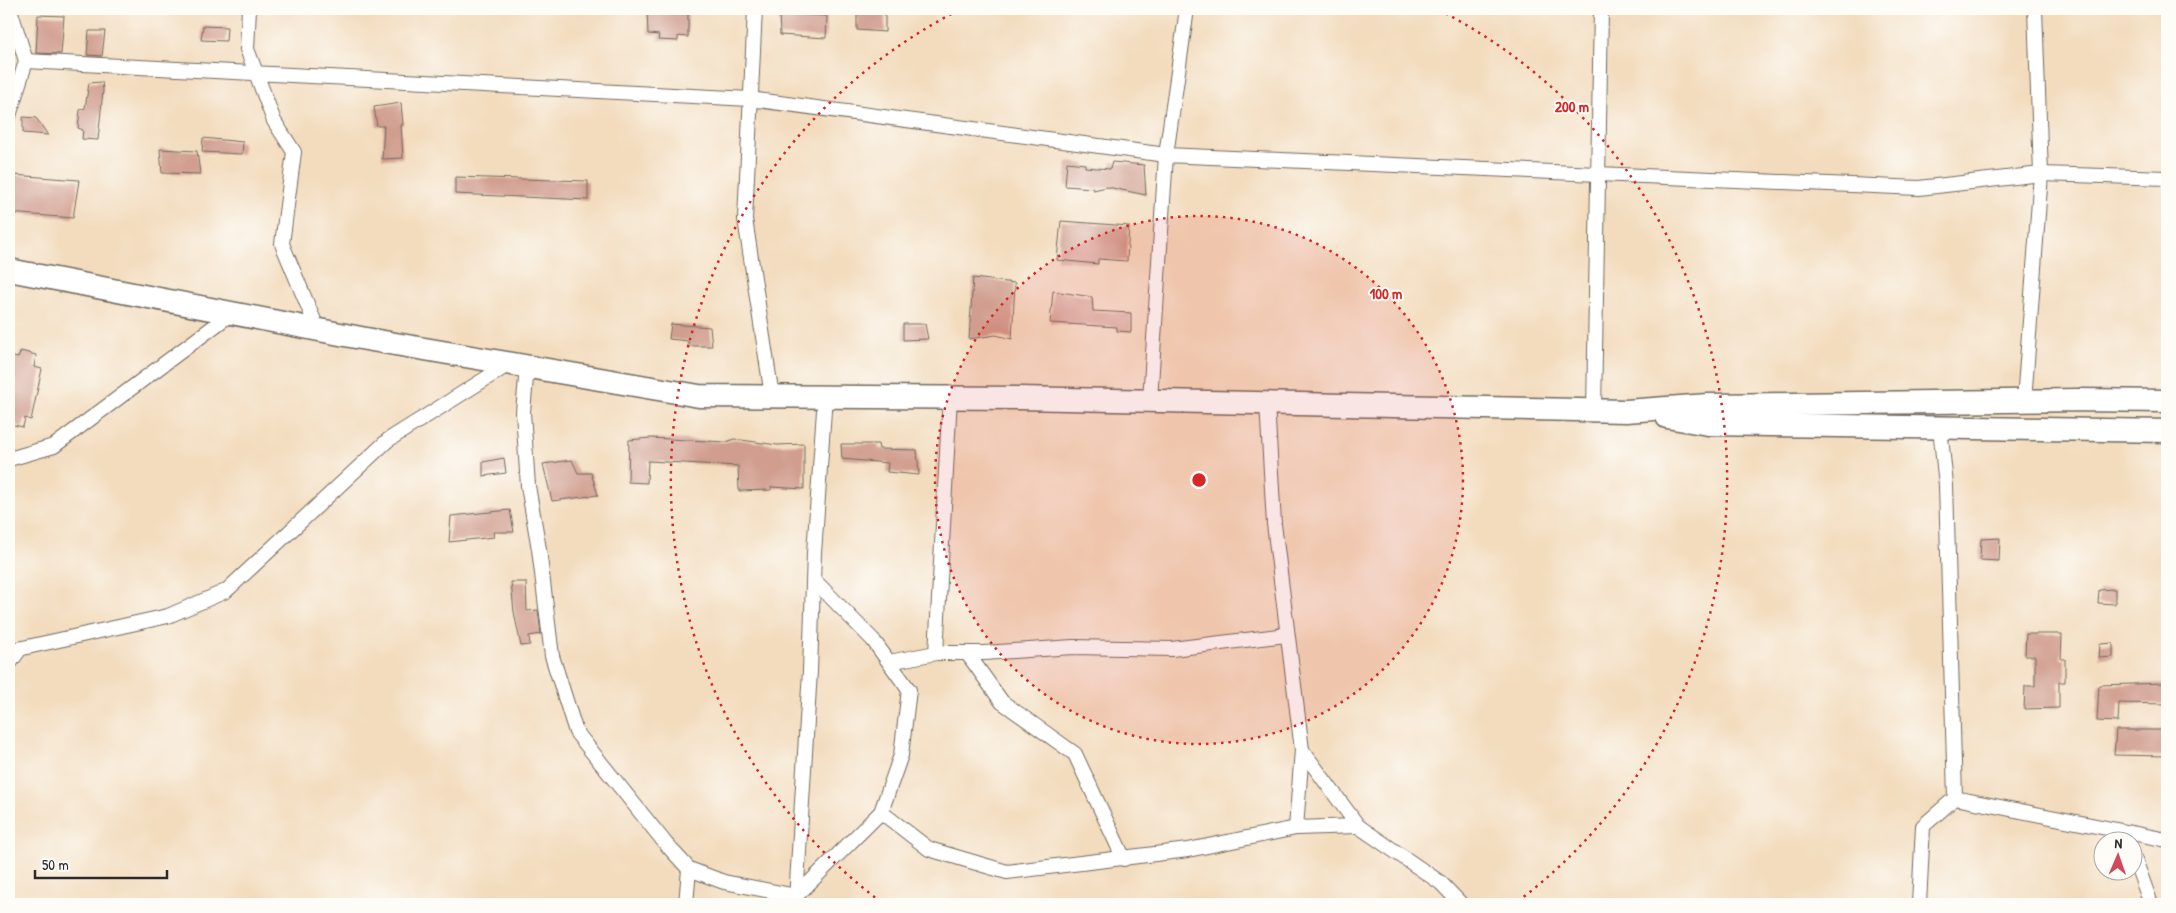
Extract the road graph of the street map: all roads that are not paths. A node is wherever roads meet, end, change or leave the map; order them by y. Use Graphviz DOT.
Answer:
graph roads {
  1 [pos="10,9"];
  2 [pos="249,9"];
  3 [pos="755,9"];
  4 [pos="1187,9"];
  5 [pos="1601,9"];
  6 [pos="2035,9"];
  7 [pos="26,61"];
  8 [pos="257,74"];
  9 [pos="750,99"];
  10 [pos="9,116"];
  11 [pos="1166,155"];
  12 [pos="1598,174"];
  13 [pos="2041,174"];
  14 [pos="2167,178"];
  15 [pos="9,270"];
  16 [pos="232,313"];
  17 [pos="318,330"];
  18 [pos="518,365"];
  19 [pos="772,396"];
  20 [pos="825,396"];
  21 [pos="950,397"];
  22 [pos="1150,400"];
  23 [pos="2024,401"];
  24 [pos="2167,401"];
  25 [pos="1267,403"];
  26 [pos="1594,410"];
  27 [pos="1626,411"];
  28 [pos="1940,428"];
  29 [pos="2167,431"];
  30 [pos="9,459"];
  31 [pos="814,580"];
  32 [pos="1286,635"];
  33 [pos="14,650"];
  34 [pos="936,653"];
  35 [pos="967,653"];
  36 [pos="888,662"];
  37 [pos="9,664"];
  38 [pos="1302,750"];
  39 [pos="1955,798"];
  40 [pos="881,812"];
  41 [pos="1358,826"];
  42 [pos="1296,828"];
  43 [pos="2098,830"];
  44 [pos="2144,838"];
  45 [pos="2167,840"];
  46 [pos="1124,859"];
  47 [pos="689,869"];
  48 [pos="2142,880"];
  49 [pos="796,900"];
  50 [pos="686,904"];
  51 [pos="1461,904"];
  52 [pos="1919,904"];
  53 [pos="2151,904"];
  1 -- 7 [label="street"];
  2 -- 8 [label="street"];
  3 -- 9 [label="street"];
  4 -- 11 [label="street"];
  5 -- 12 [label="street"];
  6 -- 13 [label="street"];
  7 -- 8 [label="street"];
  7 -- 10 [label="street"];
  8 -- 9 [label="street"];
  8 -- 17 [label="street"];
  9 -- 11 [label="street"];
  9 -- 19 [label="street"];
  11 -- 12 [label="street"];
  11 -- 22 [label="street"];
  12 -- 13 [label="street"];
  12 -- 26 [label="street"];
  13 -- 14 [label="street"];
  13 -- 23 [label="street"];
  15 -- 16 [label="highway"];
  16 -- 17 [label="highway"];
  16 -- 30 [label="street"];
  17 -- 18 [label="highway"];
  18 -- 19 [label="highway"];
  18 -- 33 [label="street"];
  18 -- 47 [label="street"];
  19 -- 20 [label="highway"];
  20 -- 21 [label="highway"];
  20 -- 31 [label="street"];
  21 -- 22 [label="highway"];
  21 -- 34 [label="street"];
  22 -- 25 [label="highway"];
  23 -- 24 [label="highway"];
  23 -- 27 [label="highway"];
  25 -- 26 [label="highway"];
  25 -- 32 [label="street"];
  26 -- 27 [label="highway"];
  27 -- 28 [label="highway"];
  28 -- 29 [label="highway"];
  28 -- 39 [label="street"];
  31 -- 36 [label="street"];
  31 -- 49 [label="street"];
  32 -- 35 [label="street"];
  32 -- 38 [label="street"];
  33 -- 37 [label="street"];
  34 -- 35 [label="street"];
  34 -- 36 [label="street"];
  35 -- 46 [label="street"];
  36 -- 40 [label="street"];
  38 -- 41 [label="street"];
  38 -- 42 [label="street"];
  39 -- 43 [label="street"];
  39 -- 52 [label="street"];
  40 -- 46 [label="street"];
  40 -- 49 [label="street"];
  41 -- 42 [label="street"];
  41 -- 51 [label="street"];
  42 -- 46 [label="street"];
  44 -- 45 [label="street"];
  47 -- 49 [label="street"];
  47 -- 50 [label="street"];
  48 -- 53 [label="street"];
}
